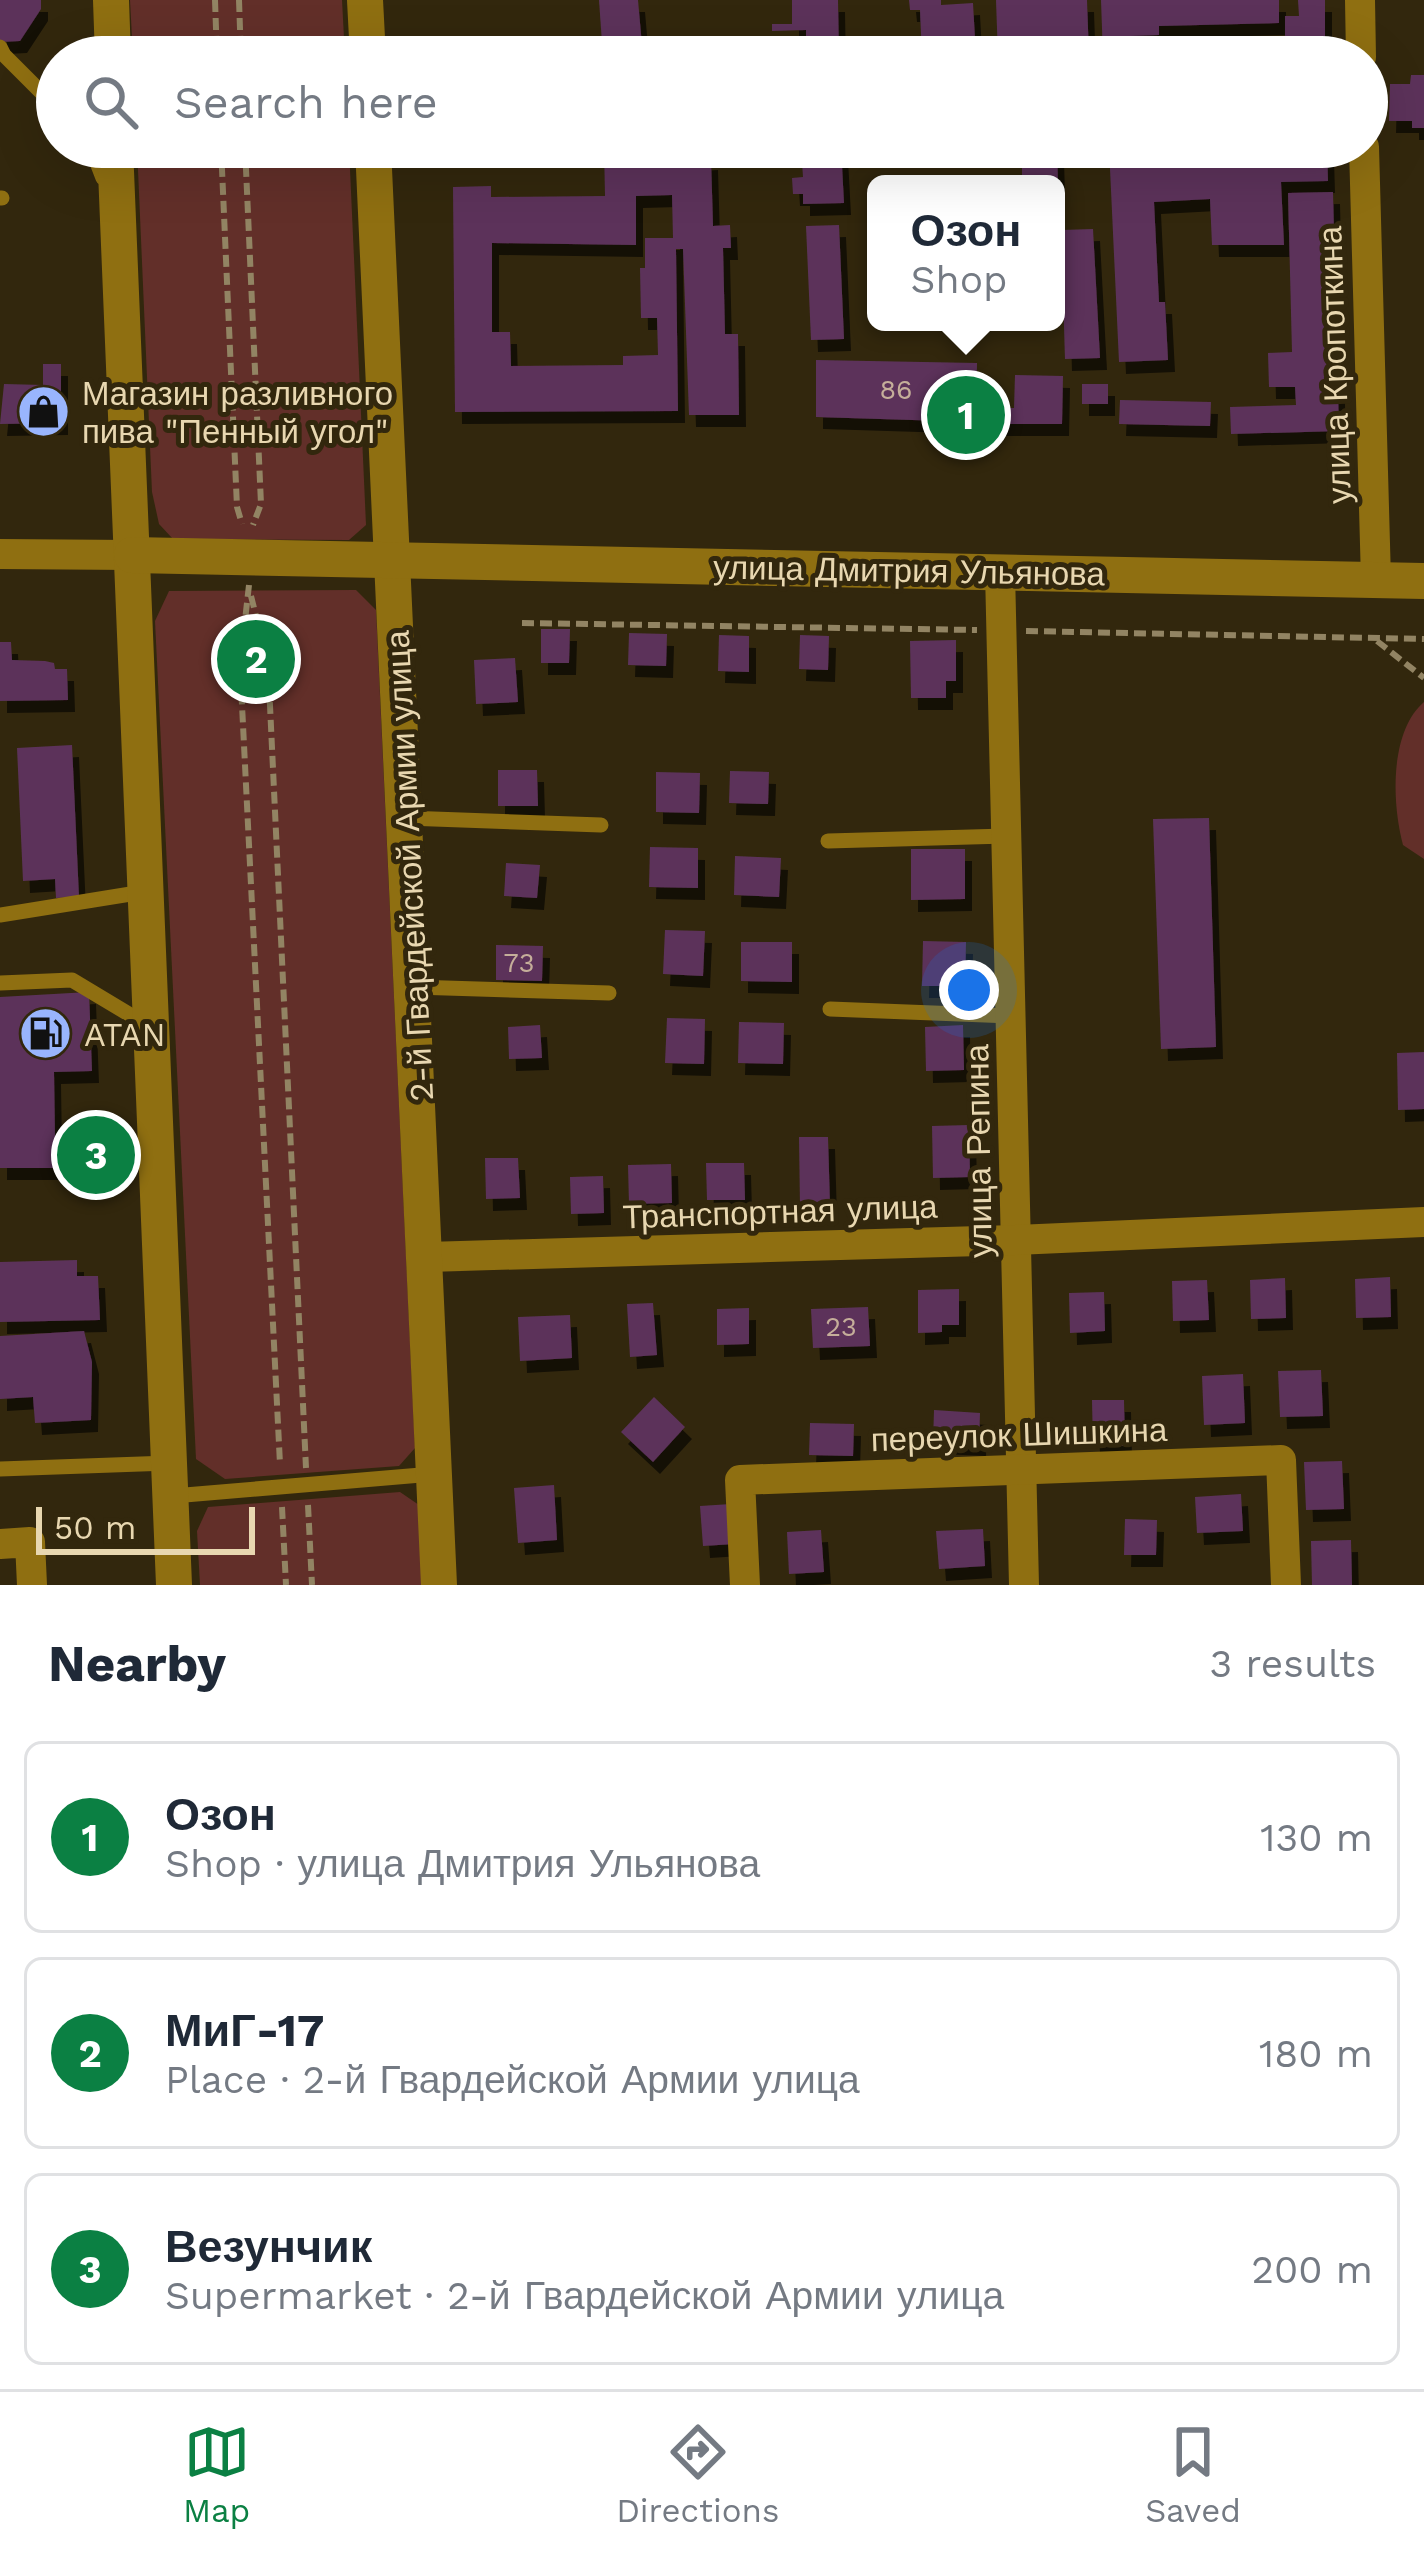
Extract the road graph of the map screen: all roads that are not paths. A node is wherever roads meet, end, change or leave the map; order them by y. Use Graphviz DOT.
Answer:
graph roads {
  1 [pos="111,0"];
  2 [pos="365,0"];
  3 [pos="1360,0"];
  4 [pos="112,36"];
  5 [pos="367,36"];
  6 [pos="1361,36"];
  7 [pos="0,47"];
  8 [pos="36,87"];
  9 [pos="99,168"];
  10 [pos="117,168"];
  11 [pos="374,168"];
  12 [pos="1365,168"];
  13 [pos="118,230"];
  14 [pos="0,554"];
  15 [pos="132,555"];
  16 [pos="395,557"];
  17 [pos="1000,572"];
  18 [pos="1376,580"];
  19 [pos="1424,581"];
  20 [pos="406,818"];
  21 [pos="601,825"];
  22 [pos="1006,836"];
  23 [pos="828,841"];
  24 [pos="146,891"];
  25 [pos="0,915"];
  26 [pos="0,983"];
  27 [pos="414,987"];
  28 [pos="609,993"];
  29 [pos="830,1010"];
  30 [pos="1011,1016"];
  31 [pos="152,1028"];
  32 [pos="1424,1222"];
  33 [pos="1016,1240"];
  34 [pos="427,1256"];
  35 [pos="0,1469"];
  36 [pos="1021,1469"];
  37 [pos="433,1474"];
  38 [pos="169,1479"];
  39 [pos="0,1544"];
  40 [pos="32,1585"];
  41 [pos="175,1585"];
  42 [pos="440,1585"];
  43 [pos="745,1585"];
  44 [pos="1024,1585"];
  45 [pos="1286,1585"];
  1 -- 4 [label="main road"];
  2 -- 5 [label="main road"];
  3 -- 6 [label="street"];
  7 -- 8 [label="lane"];
  9 -- 13 [label="lane"];
  10 -- 13 [label="main road"];
  11 -- 16 [label="main road, 2-й Гвардейской Армии улица"];
  12 -- 18 [label="street, улица Кропоткина"];
  13 -- 15 [label="main road"];
  14 -- 15 [label="street"];
  15 -- 16 [label="main road, улица Дмитрия Ульянова"];
  15 -- 24 [label="main road"];
  16 -- 17 [label="main road, улица Дмитрия Ульянова"];
  16 -- 20 [label="main road, 2-й Гвардейской Армии улица"];
  17 -- 18 [label="main road, улица Дмитрия Ульянова"];
  17 -- 22 [label="street, улица Репина"];
  18 -- 19 [label="main road, улица Дмитрия Ульянова"];
  20 -- 21 [label="lane"];
  20 -- 27 [label="main road, 2-й Гвардейской Армии улица"];
  22 -- 23 [label="lane"];
  22 -- 30 [label="street, улица Репина"];
  24 -- 25 [label="lane"];
  24 -- 31 [label="main road"];
  26 -- 31 [label="lane"];
  27 -- 28 [label="lane"];
  27 -- 34 [label="main road, 2-й Гвардейской Армии улица"];
  29 -- 30 [label="lane"];
  30 -- 33 [label="street, улица Репина"];
  31 -- 38 [label="main road"];
  32 -- 33 [label="street, Транспортная улица"];
  33 -- 34 [label="street, Транспортная улица"];
  33 -- 36 [label="street, улица Репина"];
  34 -- 37 [label="main road, 2-й Гвардейской Армии улица"];
  35 -- 38 [label="lane"];
  36 -- 43 [label="street, переулок Шишкина"];
  36 -- 44 [label="street, улица Репина"];
  36 -- 45 [label="street, переулок Шишкина"];
  37 -- 38 [label="lane"];
  37 -- 42 [label="main road, 2-й Гвардейской Армии улица"];
  38 -- 41 [label="main road"];
  39 -- 40 [label="street"];
}
